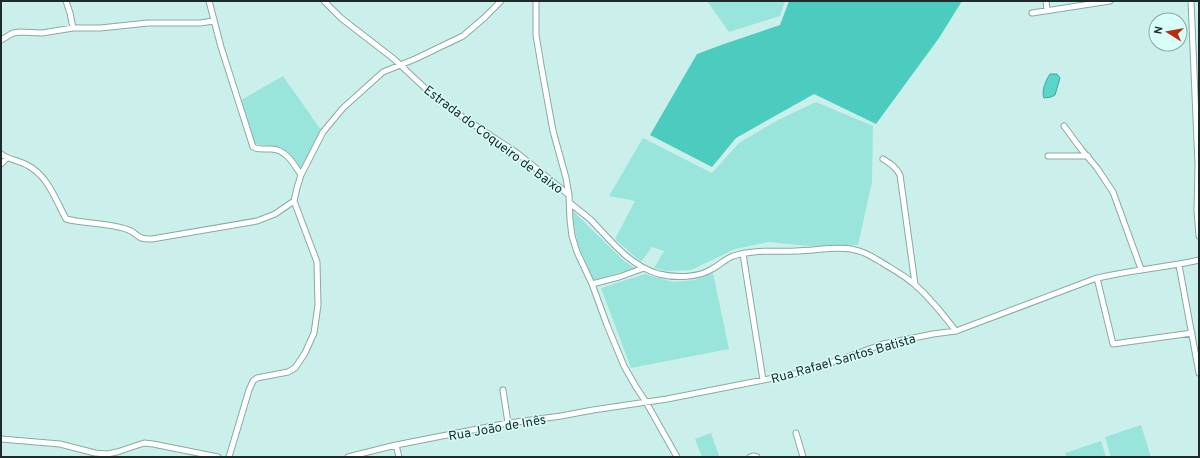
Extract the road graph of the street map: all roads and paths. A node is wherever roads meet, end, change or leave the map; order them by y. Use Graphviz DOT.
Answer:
graph roads {
  1 [pos="66,1"];
  2 [pos="209,1"];
  3 [pos="324,1"];
  4 [pos="501,1"];
  5 [pos="536,1"];
  6 [pos="1046,1"];
  7 [pos="1106,1"];
  8 [pos="1191,1"];
  9 [pos="1047,10"];
  10 [pos="1032,13"];
  11 [pos="214,21"];
  12 [pos="73,28"];
  13 [pos="1,40"];
  14 [pos="401,65"];
  15 [pos="1064,126"];
  16 [pos="1,154"];
  17 [pos="1048,156"];
  18 [pos="1088,156"];
  19 [pos="7,158"];
  20 [pos="883,159"];
  21 [pos="1,164"];
  22 [pos="301,175"];
  23 [pos="569,195"];
  24 [pos="294,201"];
  25 [pos="570,203"];
  26 [pos="1199,236"];
  27 [pos="743,254"];
  28 [pos="1199,260"];
  29 [pos="1179,265"];
  30 [pos="644,268"];
  31 [pos="1141,270"];
  32 [pos="1097,278"];
  33 [pos="592,284"];
  34 [pos="915,284"];
  35 [pos="956,331"];
  36 [pos="1192,333"];
  37 [pos="1199,373"];
  38 [pos="763,380"];
  39 [pos="503,390"];
  40 [pos="646,402"];
  41 [pos="508,423"];
  42 [pos="796,433"];
  43 [pos="1,439"];
  44 [pos="396,445"];
  45 [pos="218,457"];
  46 [pos="230,457"];
  47 [pos="348,457"];
  48 [pos="399,457"];
  49 [pos="677,457"];
  50 [pos="750,457"];
  51 [pos="757,457"];
  52 [pos="802,457"];
  1 -- 12 [label="street"];
  2 -- 11 [label="street"];
  3 -- 14 [label="street, Estrada do Coqueiro de Baixo"];
  4 -- 14 [label="street"];
  5 -- 23 [label="street"];
  6 -- 9 [label="street"];
  7 -- 9 [label="street"];
  8 -- 26 [label="street"];
  9 -- 10 [label="street"];
  11 -- 12 [label="street"];
  11 -- 22 [label="street"];
  12 -- 13 [label="street"];
  14 -- 22 [label="street"];
  14 -- 23 [label="street, Estrada do Coqueiro de Baixo"];
  15 -- 18 [label="street"];
  16 -- 19 [label="street"];
  17 -- 18 [label="street"];
  18 -- 31 [label="street"];
  19 -- 21 [label="street"];
  19 -- 24 [label="street"];
  20 -- 34 [label="street"];
  22 -- 24 [label="street"];
  23 -- 25 [label="street"];
  24 -- 46 [label="street"];
  25 -- 30 [label="street, Estrada do Coqueiro de Baixo"];
  25 -- 33 [label="street"];
  27 -- 30 [label="street, Estrada do Coqueiro de Baixo"];
  27 -- 34 [label="street, Estrada do Coqueiro de Baixo"];
  27 -- 38 [label="street"];
  28 -- 29 [label="street, Rua Rafael Santos Batista"];
  29 -- 31 [label="street, Rua Rafael Santos Batista"];
  29 -- 36 [label="street"];
  30 -- 33 [label="street"];
  31 -- 32 [label="street, Rua Rafael Santos Batista"];
  32 -- 35 [label="street, Rua Rafael Santos Batista"];
  32 -- 36 [label="street"];
  33 -- 40 [label="street"];
  34 -- 35 [label="street, Estrada do Coqueiro de Baixo"];
  35 -- 38 [label="street, Rua Rafael Santos Batista"];
  36 -- 37 [label="street"];
  38 -- 40 [label="street, Rua Rafael Santos Batista"];
  39 -- 41 [label="street"];
  40 -- 41 [label="street, Rua João de Inês"];
  40 -- 49 [label="street"];
  41 -- 44 [label="street, Rua João de Inês"];
  42 -- 52 [label="street"];
  43 -- 45 [label="street"];
  44 -- 47 [label="street, Rua João de Inês"];
  44 -- 48 [label="street"];
  50 -- 51 [label="street"];
}
